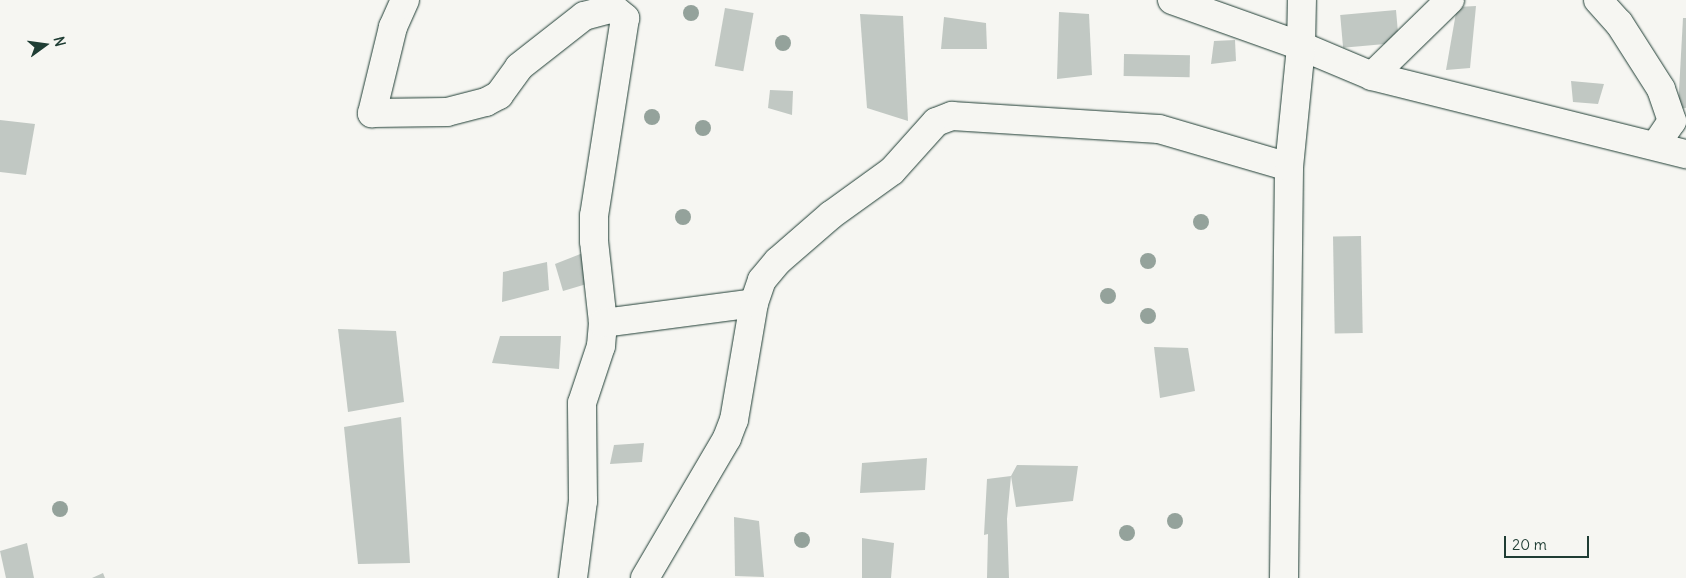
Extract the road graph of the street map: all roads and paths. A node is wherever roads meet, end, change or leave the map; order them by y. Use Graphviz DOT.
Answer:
graph roads {
  1 [pos="405,0"];
  2 [pos="1172,0"];
  3 [pos="1302,0"];
  4 [pos="1450,0"];
  5 [pos="1598,0"];
  6 [pos="1301,46"];
  7 [pos="1372,76"];
  8 [pos="1656,145"];
  9 [pos="1686,154"];
  10 [pos="1289,167"];
  11 [pos="754,303"];
  12 [pos="603,323"];
  13 [pos="573,578"];
  14 [pos="645,578"];
  15 [pos="1284,578"];
  1 -- 12 [label="street"];
  2 -- 6 [label="street"];
  3 -- 6 [label="street"];
  4 -- 7 [label="street"];
  5 -- 8 [label="street"];
  6 -- 7 [label="street"];
  6 -- 10 [label="street"];
  7 -- 8 [label="street"];
  8 -- 9 [label="street"];
  10 -- 11 [label="street"];
  10 -- 15 [label="street"];
  11 -- 12 [label="street"];
  11 -- 14 [label="street"];
  12 -- 13 [label="street"];
}
